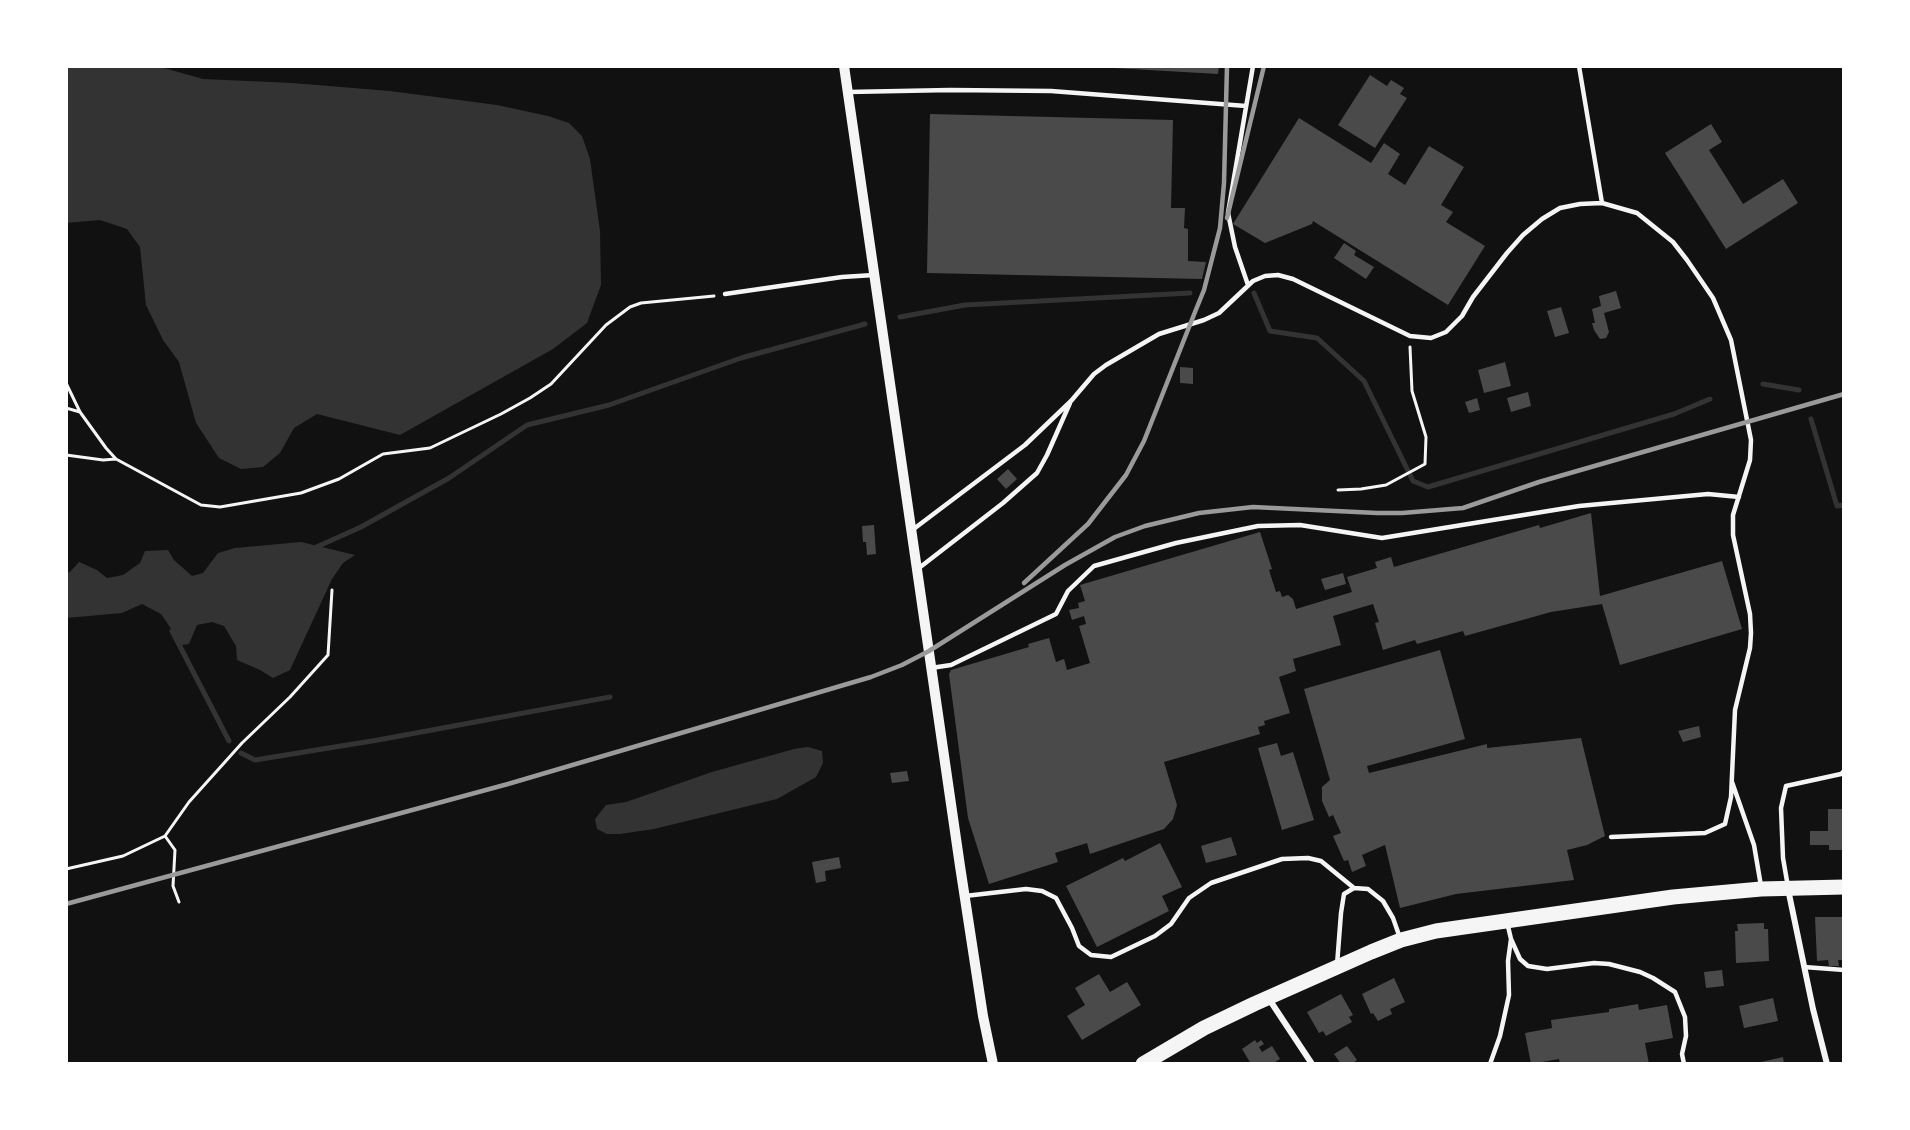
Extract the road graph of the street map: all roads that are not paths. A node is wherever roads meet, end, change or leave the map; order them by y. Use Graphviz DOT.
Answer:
graph roads {
  1 [pos="844,66"];
  2 [pos="1253,66"];
  3 [pos="1579,66"];
  4 [pos="848,92"];
  5 [pos="1246,106"];
  6 [pos="1602,203"];
  7 [pos="874,275"];
  8 [pos="1248,285"];
  9 [pos="725,294"];
  10 [pos="1071,401"];
  11 [pos="1739,497"];
  12 [pos="911,532"];
  13 [pos="916,569"];
  14 [pos="931,668"];
  15 [pos="1844,771"];
  16 [pos="1731,779"];
  17 [pos="1611,837"];
  18 [pos="1844,887"];
  19 [pos="1354,888"];
  20 [pos="1788,888"];
  21 [pos="1761,889"];
  22 [pos="965,897"];
  23 [pos="1507,920"];
  24 [pos="1511,939"];
  25 [pos="1401,940"];
  26 [pos="1804,967"];
  27 [pos="1337,968"];
  28 [pos="1844,970"];
  29 [pos="1268,998"];
  30 [pos="993,1064"];
  31 [pos="1143,1064"];
  32 [pos="1312,1064"];
  33 [pos="1490,1064"];
  34 [pos="1684,1064"];
  35 [pos="1827,1064"];
  1 -- 4 [label="street"];
  2 -- 5 [label="lane"];
  3 -- 6 [label="lane"];
  4 -- 5 [label="lane"];
  4 -- 7 [label="street"];
  5 -- 8 [label="lane"];
  6 -- 8 [label="lane"];
  6 -- 11 [label="lane"];
  7 -- 9 [label="lane"];
  7 -- 12 [label="street"];
  8 -- 10 [label="lane"];
  10 -- 12 [label="lane"];
  10 -- 13 [label="lane"];
  11 -- 14 [label="lane"];
  11 -- 16 [label="lane"];
  12 -- 13 [label="street"];
  13 -- 14 [label="street"];
  14 -- 22 [label="street"];
  15 -- 20 [label="lane"];
  16 -- 17 [label="lane"];
  16 -- 21 [label="lane"];
  18 -- 20 [label="main road"];
  19 -- 22 [label="lane"];
  19 -- 25 [label="lane"];
  19 -- 27 [label="lane"];
  20 -- 21 [label="main road"];
  20 -- 26 [label="street"];
  21 -- 23 [label="main road"];
  22 -- 30 [label="street"];
  23 -- 24 [label="lane"];
  23 -- 25 [label="main road"];
  24 -- 33 [label="lane"];
  24 -- 34 [label="lane"];
  25 -- 27 [label="main road"];
  26 -- 28 [label="lane"];
  26 -- 35 [label="street"];
  27 -- 29 [label="main road"];
  29 -- 31 [label="main road"];
  29 -- 32 [label="street"];
}
